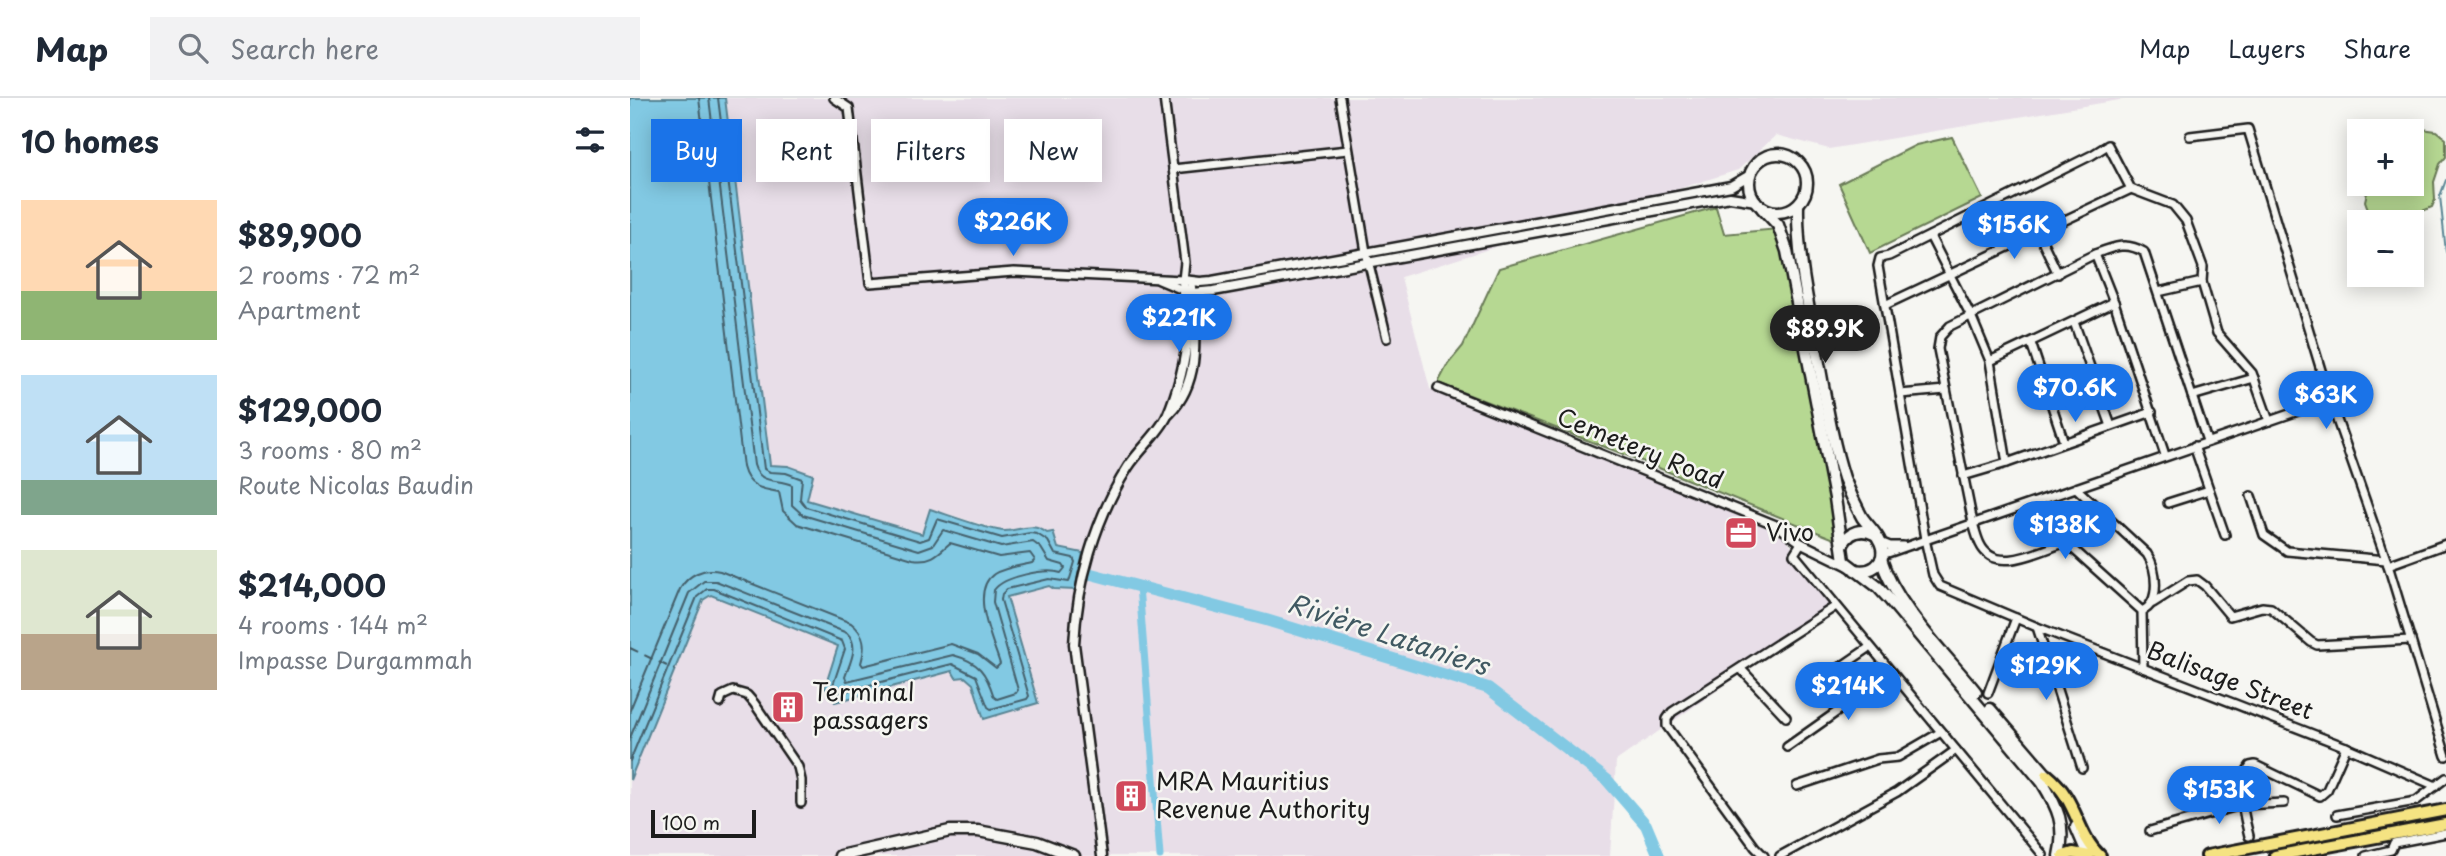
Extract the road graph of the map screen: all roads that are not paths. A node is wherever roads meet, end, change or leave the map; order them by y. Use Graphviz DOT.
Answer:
graph roads {
  1 [pos="834,98"];
  2 [pos="1164,98"];
  3 [pos="1340,98"];
  4 [pos="2190,136"];
  5 [pos="1348,150"];
  6 [pos="1173,169"];
  7 [pos="1750,175"];
  8 [pos="2131,189"];
  9 [pos="1759,205"];
  10 [pos="1798,205"];
  11 [pos="2039,234"];
  12 [pos="1930,236"];
  13 [pos="1366,252"];
  14 [pos="2095,254"];
  15 [pos="1368,264"];
  16 [pos="2058,274"];
  17 [pos="1951,276"];
  18 [pos="1158,279"];
  19 [pos="1187,280"];
  20 [pos="2202,282"];
  21 [pos="1187,291"];
  22 [pos="2158,292"];
  23 [pos="2114,302"];
  24 [pos="1885,306"];
  25 [pos="1972,317"];
  26 [pos="2074,322"];
  27 [pos="1387,338"];
  28 [pos="2031,343"];
  29 [pos="1990,361"];
  30 [pos="2254,378"];
  31 [pos="1438,388"];
  32 [pos="1946,390"];
  33 [pos="1900,394"];
  34 [pos="2192,396"];
  35 [pos="2330,400"];
  36 [pos="2152,412"];
  37 [pos="2269,421"];
  38 [pos="2111,426"];
  39 [pos="2207,441"];
  40 [pos="2064,442"];
  41 [pos="2194,446"];
  42 [pos="2165,455"];
  43 [pos="2007,463"];
  44 [pos="1963,476"];
  45 [pos="2076,488"];
  46 [pos="2209,490"];
  47 [pos="2251,496"];
  48 [pos="2168,503"];
  49 [pos="1973,523"];
  50 [pos="2225,535"];
  51 [pos="1925,539"];
  52 [pos="1879,540"];
  53 [pos="1801,543"];
  54 [pos="2446,544"];
  55 [pos="1911,545"];
  56 [pos="1842,546"];
  57 [pos="1822,555"];
  58 [pos="1882,557"];
  59 [pos="2387,563"];
  60 [pos="1852,568"];
  61 [pos="2153,603"];
  62 [pos="1836,606"];
  63 [pos="2142,611"];
  64 [pos="2016,618"];
  65 [pos="2037,627"];
  66 [pos="2410,640"];
  67 [pos="1870,647"];
  68 [pos="2143,668"];
  69 [pos="1741,669"];
  70 [pos="1892,674"];
  71 [pos="1813,686"];
  72 [pos="1988,692"];
  73 [pos="720,703"];
  74 [pos="1786,718"];
  75 [pos="1941,732"];
  76 [pos="1787,747"];
  77 [pos="2346,747"];
  78 [pos="1956,750"];
  79 [pos="2446,756"];
  80 [pos="2082,768"];
  81 [pos="2048,775"];
  82 [pos="2446,778"];
  83 [pos="1797,786"];
  84 [pos="2436,786"];
  85 [pos="801,803"];
  86 [pos="2284,803"];
  87 [pos="2241,806"];
  88 [pos="2446,810"];
  89 [pos="2337,815"];
  90 [pos="2446,824"];
  91 [pos="2150,831"];
  92 [pos="2446,833"];
  93 [pos="2249,836"];
  94 [pos="1102,844"];
  95 [pos="1762,855"];
  96 [pos="2043,855"];
  97 [pos="840,856"];
  98 [pos="1074,856"];
  99 [pos="1102,856"];
  100 [pos="1109,856"];
  101 [pos="1780,856"];
  102 [pos="2061,856"];
  103 [pos="2089,856"];
  104 [pos="2100,856"];
  105 [pos="2207,856"];
  106 [pos="2275,856"];
  107 [pos="2366,856"];
  1 -- 18 [label="street"];
  2 -- 6 [label="street"];
  3 -- 5 [label="street"];
  4 -- 35 [label="street"];
  5 -- 6 [label="street"];
  5 -- 13 [label="street"];
  6 -- 19 [label="street"];
  7 -- 9 [label="main road"];
  7 -- 10 [label="main road"];
  7 -- 13 [label="street"];
  8 -- 11 [label="street"];
  8 -- 12 [label="street"];
  8 -- 20 [label="street"];
  9 -- 10 [label="main road"];
  9 -- 15 [label="street"];
  9 -- 56 [label="main road"];
  10 -- 52 [label="main road"];
  11 -- 16 [label="street"];
  11 -- 17 [label="street"];
  12 -- 17 [label="street"];
  12 -- 24 [label="street, Balisage Street"];
  13 -- 15 [label="street"];
  13 -- 19 [label="street"];
  14 -- 16 [label="street"];
  14 -- 22 [label="street"];
  14 -- 23 [label="street"];
  15 -- 21 [label="street"];
  15 -- 27 [label="street"];
  16 -- 25 [label="street"];
  17 -- 24 [label="street"];
  17 -- 25 [label="street"];
  18 -- 19 [label="street"];
  18 -- 21 [label="street"];
  19 -- 21 [label="street"];
  20 -- 22 [label="street"];
  20 -- 30 [label="street"];
  21 -- 94 [label="street"];
  22 -- 34 [label="street"];
  23 -- 26 [label="street"];
  23 -- 36 [label="street"];
  24 -- 33 [label="street, Balisage Street"];
  25 -- 29 [label="street"];
  25 -- 32 [label="street"];
  26 -- 28 [label="street"];
  26 -- 38 [label="street"];
  28 -- 29 [label="street"];
  28 -- 40 [label="street"];
  29 -- 43 [label="street"];
  30 -- 34 [label="street"];
  30 -- 37 [label="street"];
  31 -- 53 [label="street, Cemetery Road"];
  32 -- 33 [label="street"];
  32 -- 44 [label="street"];
  33 -- 51 [label="street, Balisage Street"];
  34 -- 39 [label="street"];
  35 -- 37 [label="street"];
  35 -- 59 [label="street"];
  36 -- 38 [label="street"];
  36 -- 42 [label="street"];
  37 -- 39 [label="street"];
  38 -- 40 [label="street"];
  39 -- 41 [label="street"];
  40 -- 43 [label="street"];
  41 -- 42 [label="street"];
  41 -- 46 [label="street"];
  42 -- 45 [label="street"];
  43 -- 44 [label="street"];
  44 -- 49 [label="street"];
  45 -- 49 [label="street"];
  45 -- 61 [label="street"];
  46 -- 48 [label="street"];
  46 -- 50 [label="street"];
  47 -- 59 [label="street"];
  49 -- 51 [label="street"];
  49 -- 63 [label="street"];
  51 -- 55 [label="street"];
  51 -- 64 [label="street, Balisage Street"];
  52 -- 55 [label="street"];
  52 -- 56 [label="main road"];
  52 -- 58 [label="main road"];
  53 -- 57 [label="street, Cemetery Road"];
  53 -- 62 [label="street"];
  54 -- 59 [label="street"];
  55 -- 58 [label="street"];
  56 -- 57 [label="street"];
  56 -- 60 [label="main road"];
  57 -- 60 [label="street, Cemetery Road"];
  58 -- 60 [label="main road"];
  58 -- 81 [label="main road"];
  59 -- 66 [label="street"];
  60 -- 102 [label="main road"];
  61 -- 63 [label="street"];
  61 -- 66 [label="street"];
  62 -- 67 [label="street"];
  62 -- 69 [label="street"];
  63 -- 68 [label="street"];
  64 -- 65 [label="street, Balisage Street"];
  64 -- 72 [label="street"];
  65 -- 68 [label="street, Balisage Street"];
  65 -- 80 [label="street"];
  66 -- 79 [label="street"];
  67 -- 70 [label="street"];
  67 -- 71 [label="street"];
  68 -- 77 [label="street, Balisage Street"];
  69 -- 74 [label="street"];
  69 -- 95 [label="street"];
  70 -- 75 [label="street"];
  70 -- 76 [label="street"];
  73 -- 85 [label="street"];
  75 -- 78 [label="street"];
  75 -- 83 [label="street"];
  77 -- 84 [label="street, Balisage Street"];
  77 -- 87 [label="street"];
  78 -- 96 [label="street"];
  78 -- 101 [label="street"];
  81 -- 103 [label="main road"];
  81 -- 104 [label="highway"];
  82 -- 84 [label="street"];
  84 -- 89 [label="street"];
  86 -- 87 [label="street"];
  87 -- 91 [label="street"];
  87 -- 93 [label="street"];
  88 -- 105 [label="highway"];
  90 -- 106 [label="highway"];
  92 -- 107 [label="street"];
  94 -- 99 [label="street"];
  94 -- 100 [label="street"];
  97 -- 98 [label="main road"];
  102 -- 103 [label="highway"];
}
